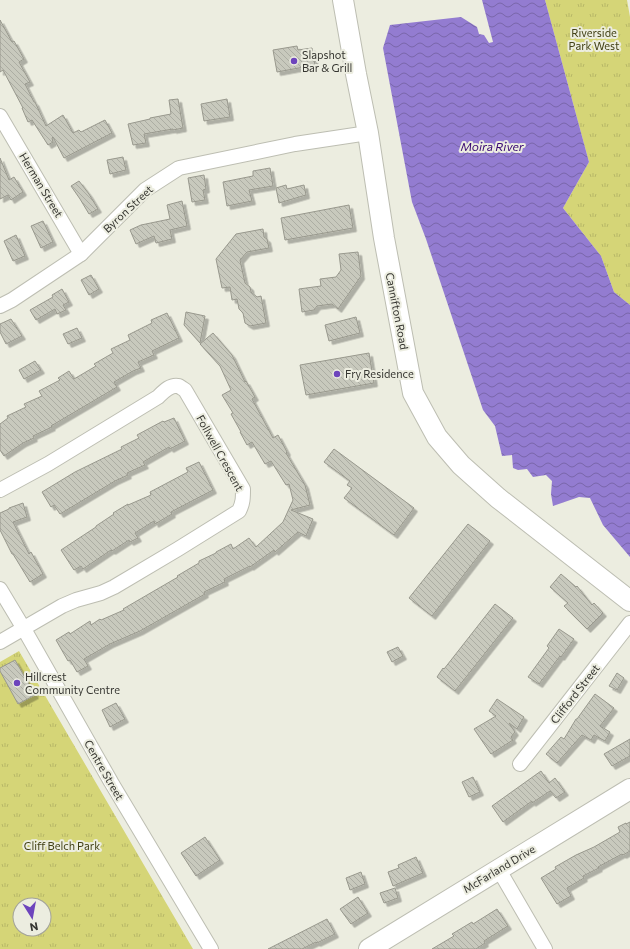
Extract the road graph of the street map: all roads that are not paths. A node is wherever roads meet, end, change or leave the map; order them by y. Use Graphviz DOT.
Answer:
graph roads {
  1 [pos="343,0"];
  2 [pos="0,116"];
  3 [pos="368,133"];
  4 [pos="81,254"];
  5 [pos="0,306"];
  6 [pos="0,490"];
  7 [pos="0,589"];
  8 [pos="630,601"];
  9 [pos="630,623"];
  10 [pos="24,629"];
  11 [pos="0,642"];
  12 [pos="520,764"];
  13 [pos="630,789"];
  14 [pos="499,870"];
  15 [pos="210,949"];
  16 [pos="369,949"];
  17 [pos="545,949"];
  1 -- 3 [label="main road, Cannifton Road"];
  2 -- 4 [label="street, Herman Street"];
  3 -- 4 [label="street, Byron Street"];
  3 -- 8 [label="main road, Cannifton Road"];
  4 -- 5 [label="street, Byron Street"];
  6 -- 10 [label="street, Follwell Crescent"];
  7 -- 10 [label="street, Centre Street"];
  9 -- 12 [label="street, Clifford Street"];
  10 -- 11 [label="street"];
  10 -- 15 [label="street, Centre Street"];
  13 -- 14 [label="main road, McFarland Drive"];
  14 -- 16 [label="main road, McFarland Drive"];
  14 -- 17 [label="street"];
}
